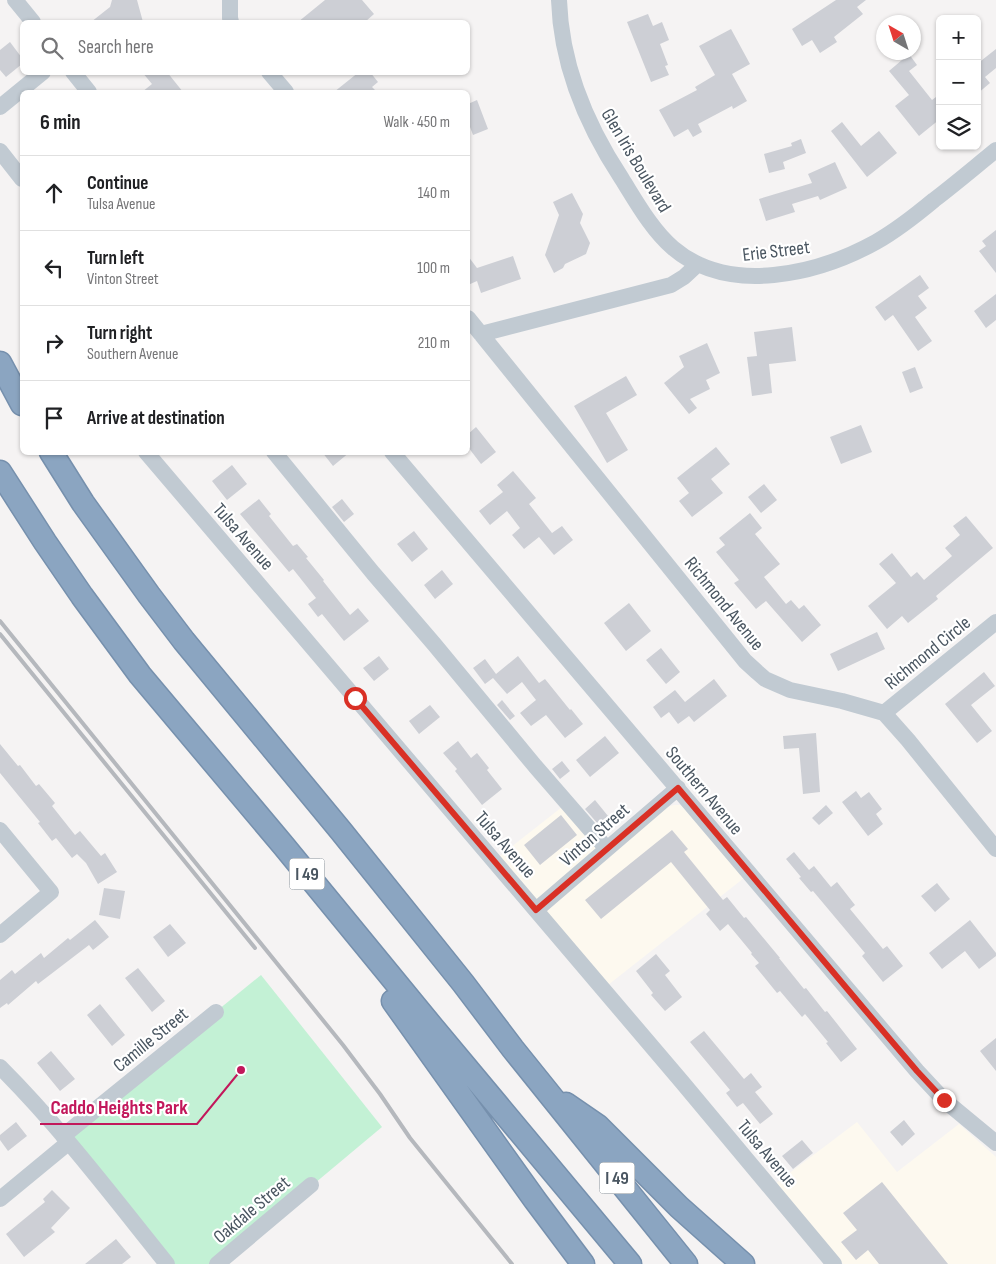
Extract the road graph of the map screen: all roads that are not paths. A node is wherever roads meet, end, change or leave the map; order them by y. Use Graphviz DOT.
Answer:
graph roads {
  1 [pos="15,0"];
  2 [pos="559,0"];
  3 [pos="230,1"];
  4 [pos="31,20"];
  5 [pos="230,20"];
  6 [pos="39,75"];
  7 [pos="75,75"];
  8 [pos="272,75"];
  9 [pos="21,90"];
  10 [pos="87,90"];
  11 [pos="284,90"];
  12 [pos="20,91"];
  13 [pos="0,107"];
  14 [pos="996,150"];
  15 [pos="0,151"];
  16 [pos="20,176"];
  17 [pos="698,264"];
  18 [pos="470,320"];
  19 [pos="481,334"];
  20 [pos="0,363"];
  21 [pos="20,400"];
  22 [pos="53,455"];
  23 [pos="149,455"];
  24 [pos="276,455"];
  25 [pos="395,455"];
  26 [pos="0,472"];
  27 [pos="996,622"];
  28 [pos="884,713"];
  29 [pos="678,788"];
  30 [pos="0,830"];
  31 [pos="283,845"];
  32 [pos="607,849"];
  33 [pos="996,849"];
  34 [pos="536,910"];
  35 [pos="0,935"];
  36 [pos="216,1012"];
  37 [pos="0,1067"];
  38 [pos="549,1093"];
  39 [pos="66,1139"];
  40 [pos="996,1143"];
  41 [pos="311,1185"];
  42 [pos="0,1199"];
  43 [pos="168,1264"];
  44 [pos="218,1264"];
  45 [pos="583,1264"];
  46 [pos="630,1264"];
  47 [pos="686,1264"];
  48 [pos="743,1264"];
  49 [pos="834,1264"];
  1 -- 4 [label="street"];
  2 -- 17 [label="street, Glen Iris Boulevard"];
  3 -- 5 [label="street"];
  6 -- 9 [label="street"];
  7 -- 10 [label="street"];
  8 -- 11 [label="street"];
  12 -- 13 [label="street"];
  14 -- 17 [label="street, Erie Street"];
  15 -- 16 [label="street"];
  17 -- 19 [label="street"];
  18 -- 19 [label="street, Richmond Avenue"];
  19 -- 28 [label="street, Richmond Avenue"];
  20 -- 21 [label="highway"];
  22 -- 38 [label="highway, I 49"];
  23 -- 34 [label="street, Tulsa Avenue"];
  24 -- 32 [label="street"];
  25 -- 29 [label="street, Southern Avenue"];
  26 -- 31 [label="highway, I 49"];
  27 -- 28 [label="street, Richmond Circle"];
  28 -- 33 [label="street"];
  29 -- 32 [label="street, Vinton Street"];
  29 -- 40 [label="street, Southern Avenue"];
  30 -- 35 [label="street"];
  31 -- 45 [label="highway"];
  31 -- 46 [label="highway, I 49"];
  32 -- 34 [label="street, Vinton Street"];
  34 -- 49 [label="street, Tulsa Avenue"];
  36 -- 39 [label="street, Camille Street"];
  37 -- 39 [label="street"];
  38 -- 47 [label="highway, I 49"];
  38 -- 48 [label="highway"];
  39 -- 42 [label="street, Camille Street"];
  39 -- 43 [label="street"];
  41 -- 44 [label="street, Oakdale Street"];
}
